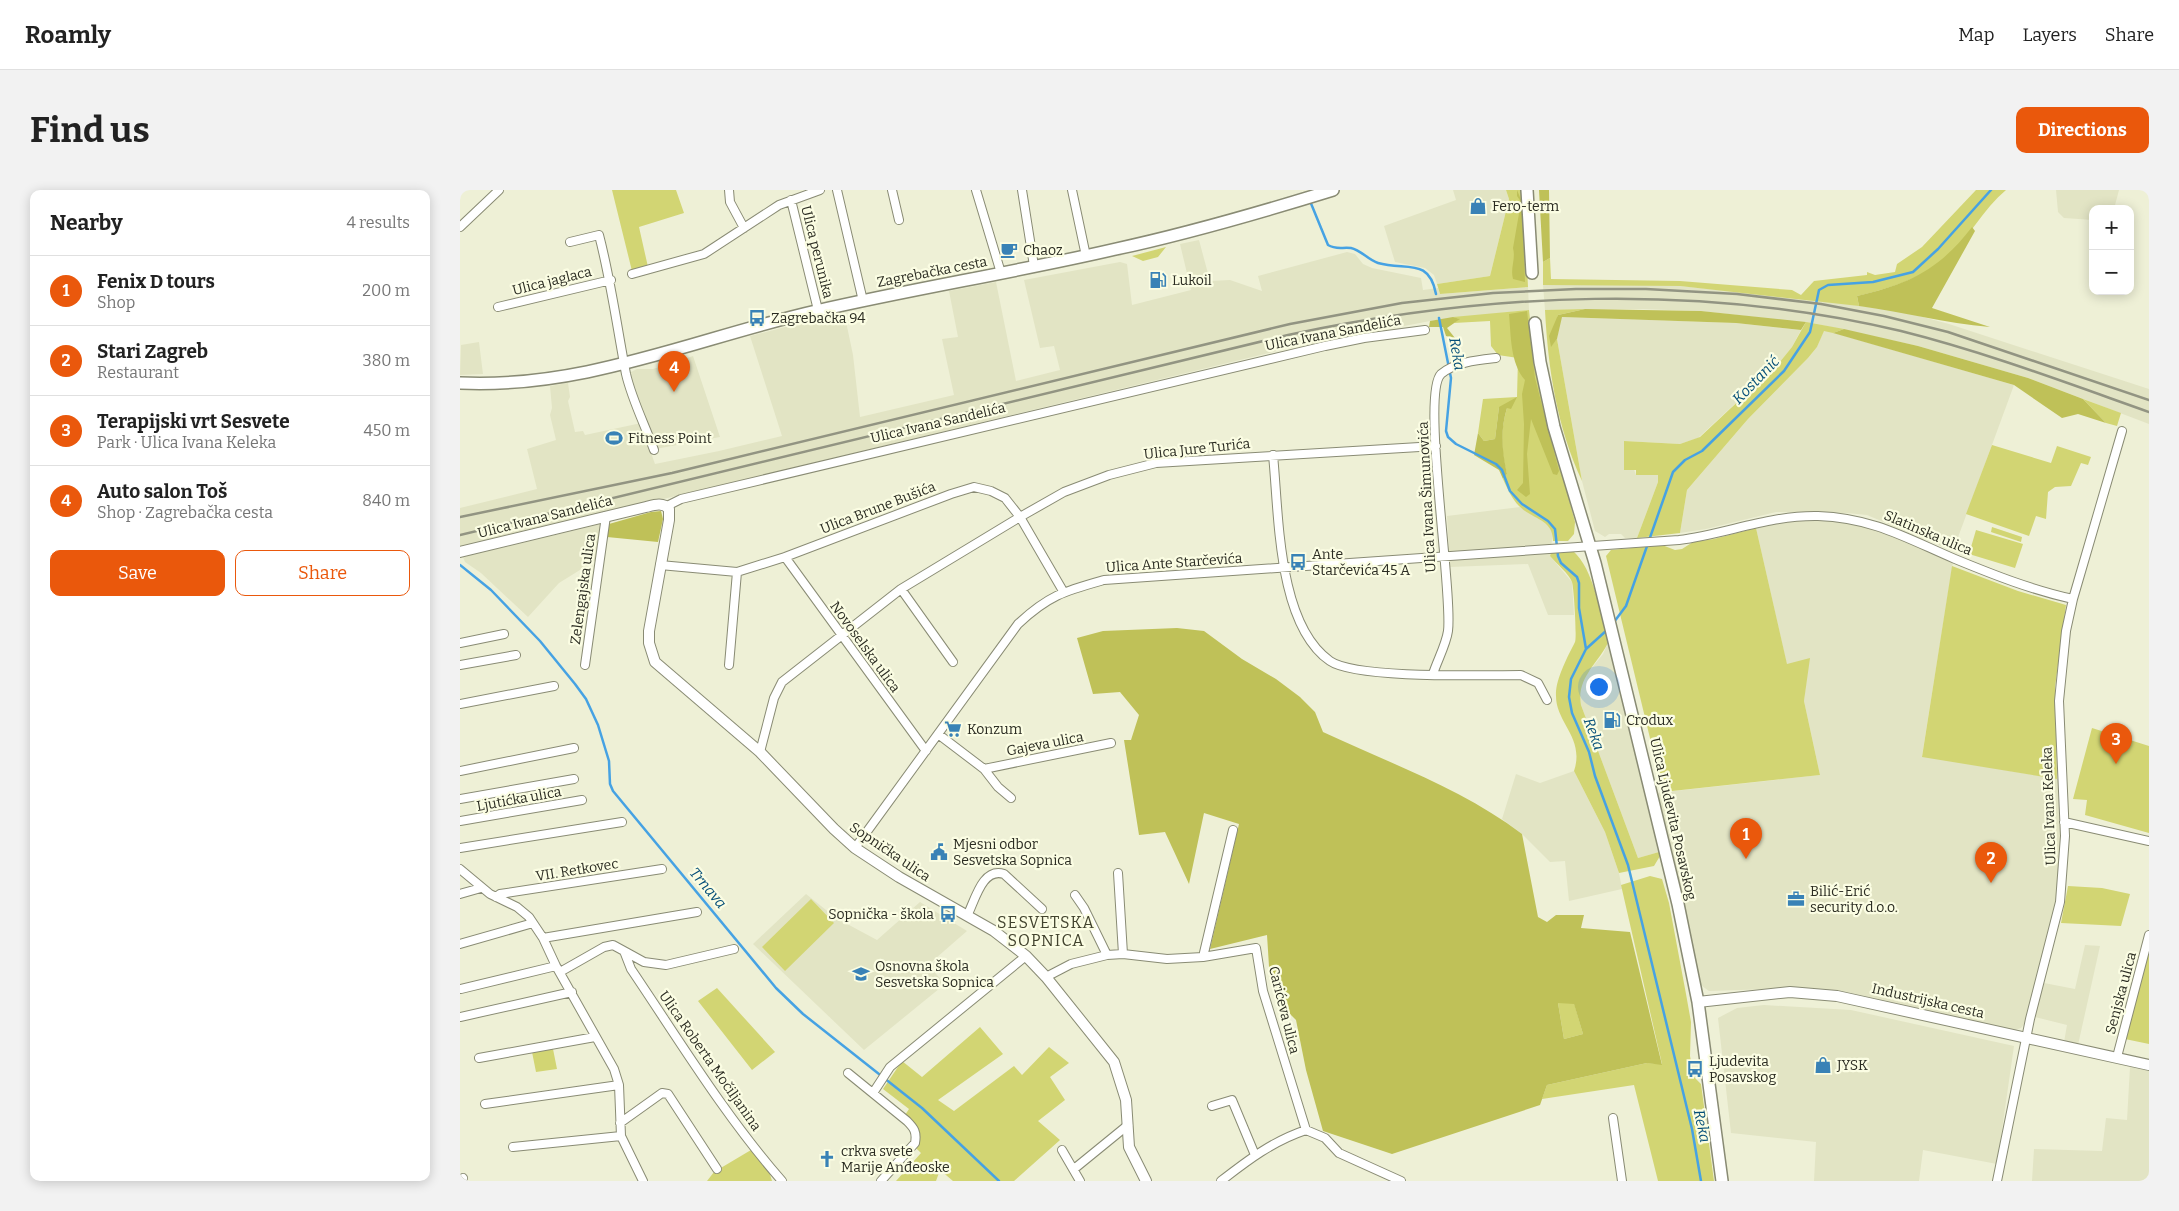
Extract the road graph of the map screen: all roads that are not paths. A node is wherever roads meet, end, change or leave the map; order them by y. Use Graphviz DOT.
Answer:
graph roads {
  1 [pos="499,190"];
  2 [pos="728,190"];
  3 [pos="820,190"];
  4 [pos="837,190"];
  5 [pos="892,190"];
  6 [pos="976,190"];
  7 [pos="1022,190"];
  8 [pos="1072,190"];
  9 [pos="1334,190"];
  10 [pos="1527,190"];
  11 [pos="1531,190"];
  12 [pos="791,200"];
  13 [pos="1530,204"];
  14 [pos="899,220"];
  15 [pos="460,227"];
  16 [pos="744,228"];
  17 [pos="570,242"];
  18 [pos="1086,256"];
  19 [pos="1034,266"];
  20 [pos="1001,273"];
  21 [pos="1532,273"];
  22 [pos="632,274"];
  23 [pos="611,280"];
  24 [pos="863,301"];
  25 [pos="498,307"];
  26 [pos="818,310"];
  27 [pos="1535,323"];
  28 [pos="1425,330"];
  29 [pos="1496,358"];
  30 [pos="625,365"];
  31 [pos="460,383"];
  32 [pos="2122,431"];
  33 [pos="1436,446"];
  34 [pos="654,450"];
  35 [pos="1273,455"];
  36 [pos="667,506"];
  37 [pos="606,516"];
  38 [pos="1020,517"];
  39 [pos="1590,546"];
  40 [pos="460,552"];
  41 [pos="785,557"];
  42 [pos="1443,557"];
  43 [pos="660,565"];
  44 [pos="1284,569"];
  45 [pos="737,572"];
  46 [pos="901,589"];
  47 [pos="1063,591"];
  48 [pos="2073,599"];
  49 [pos="504,634"];
  50 [pos="841,636"];
  51 [pos="460,643"];
  52 [pos="516,655"];
  53 [pos="953,662"];
  54 [pos="460,665"];
  55 [pos="585,665"];
  56 [pos="729,665"];
  57 [pos="1433,674"];
  58 [pos="554,686"];
  59 [pos="1547,700"];
  60 [pos="460,704"];
  61 [pos="938,734"];
  62 [pos="1111,744"];
  63 [pos="574,748"];
  64 [pos="926,751"];
  65 [pos="760,752"];
  66 [pos="984,769"];
  67 [pos="460,770"];
  68 [pos="574,779"];
  69 [pos="1011,798"];
  70 [pos="460,799"];
  71 [pos="582,800"];
  72 [pos="460,822"];
  73 [pos="622,822"];
  74 [pos="2064,822"];
  75 [pos="1232,830"];
  76 [pos="2149,841"];
  77 [pos="460,848"];
  78 [pos="855,848"];
  79 [pos="460,869"];
  80 [pos="662,870"];
  81 [pos="1118,873"];
  82 [pos="481,888"];
  83 [pos="460,894"];
  84 [pos="1075,895"];
  85 [pos="496,897"];
  86 [pos="1042,909"];
  87 [pos="698,912"];
  88 [pos="967,916"];
  89 [pos="532,923"];
  90 [pos="2149,936"];
  91 [pos="543,938"];
  92 [pos="460,944"];
  93 [pos="734,949"];
  94 [pos="624,951"];
  95 [pos="1123,954"];
  96 [pos="1107,955"];
  97 [pos="1026,956"];
  98 [pos="1202,956"];
  99 [pos="558,969"];
  100 [pos="1046,977"];
  101 [pos="461,989"];
  102 [pos="572,992"];
  103 [pos="1698,1002"];
  104 [pos="460,1016"];
  105 [pos="595,1037"];
  106 [pos="2027,1037"];
  107 [pos="2117,1057"];
  108 [pos="479,1058"];
  109 [pos="2149,1064"];
  110 [pos="848,1072"];
  111 [pos="618,1085"];
  112 [pos="873,1093"];
  113 [pos="485,1104"];
  114 [pos="1212,1106"];
  115 [pos="1613,1118"];
  116 [pos="620,1124"];
  117 [pos="1128,1125"];
  118 [pos="1306,1130"];
  119 [pos="621,1136"];
  120 [pos="513,1147"];
  121 [pos="1062,1150"];
  122 [pos="1254,1155"];
  123 [pos="717,1170"];
  124 [pos="1074,1170"];
  125 [pos="643,1181"];
  126 [pos="782,1181"];
  127 [pos="881,1181"];
  128 [pos="1080,1181"];
  129 [pos="1146,1181"];
  130 [pos="1221,1181"];
  131 [pos="1401,1181"];
  132 [pos="1622,1181"];
  133 [pos="1722,1181"];
  134 [pos="1997,1181"];
  1 -- 15 [label="street"];
  2 -- 16 [label="street"];
  3 -- 12 [label="street"];
  4 -- 24 [label="street"];
  5 -- 14 [label="street"];
  6 -- 20 [label="street"];
  7 -- 19 [label="street"];
  8 -- 18 [label="street"];
  9 -- 18 [label="main road, Zagrebačka cesta"];
  10 -- 13 [label="main road"];
  11 -- 13 [label="main road"];
  12 -- 16 [label="street"];
  12 -- 26 [label="street, Ulica perunika"];
  13 -- 21 [label="main road"];
  16 -- 22 [label="street"];
  17 -- 23 [label="street, Ulica jaglaca"];
  18 -- 19 [label="main road, Zagrebačka cesta"];
  19 -- 20 [label="main road, Zagrebačka cesta"];
  20 -- 24 [label="main road, Zagrebačka cesta"];
  23 -- 25 [label="street, Ulica jaglaca"];
  23 -- 30 [label="street, Ulica jaglaca"];
  24 -- 26 [label="main road, Zagrebačka cesta"];
  26 -- 30 [label="main road, Zagrebačka cesta"];
  27 -- 39 [label="main road, Ulica Ljudevita Posavskog"];
  28 -- 36 [label="street, Ulica Ivana Sandelića"];
  29 -- 33 [label="street, Ulica Ivana Šimunovića"];
  30 -- 31 [label="main road, Zagrebačka cesta"];
  30 -- 34 [label="street"];
  32 -- 48 [label="street, Ulica Ivana Keleka"];
  33 -- 35 [label="street, Ulica Jure Turića"];
  33 -- 42 [label="street, Ulica Ivana Šimunovića"];
  35 -- 38 [label="street, Ulica Jure Turića"];
  35 -- 44 [label="street"];
  36 -- 37 [label="street, Ulica Ivana Sandelića"];
  36 -- 43 [label="street, Sopnička ulica"];
  37 -- 40 [label="street, Ulica Ivana Sandelića"];
  37 -- 55 [label="street, Zelengajska ulica"];
  38 -- 41 [label="street, Ulica Brune Bušića"];
  38 -- 46 [label="street, Ulica Jure Turića"];
  38 -- 47 [label="street, Ulica Brune Bušića"];
  39 -- 42 [label="street, Ulica Ante Starčevića"];
  39 -- 48 [label="street, Slatinska ulica"];
  39 -- 103 [label="main road, Ulica Ljudevita Posavskog"];
  41 -- 45 [label="street, Ulica Brune Bušića"];
  41 -- 50 [label="street, Novoselska ulica"];
  42 -- 44 [label="street, Ulica Ante Starčevića"];
  42 -- 57 [label="street, Ulica Ivana Šimunovića"];
  43 -- 45 [label="street, Ulica Brune Bušića"];
  43 -- 65 [label="street, Sopnička ulica"];
  44 -- 47 [label="street, Ulica Ante Starčevića"];
  44 -- 57 [label="street"];
  45 -- 56 [label="street"];
  46 -- 50 [label="street, Ulica Jure Turića"];
  46 -- 53 [label="street"];
  47 -- 61 [label="street, Ulica Ante Starčevića"];
  48 -- 74 [label="street, Ulica Ivana Keleka"];
  49 -- 51 [label="street"];
  50 -- 64 [label="street, Novoselska ulica"];
  50 -- 65 [label="street, Ulica Jure Turića"];
  52 -- 54 [label="street"];
  57 -- 59 [label="street"];
  58 -- 60 [label="street"];
  61 -- 64 [label="street, Ulica Ante Starčevića"];
  61 -- 66 [label="street"];
  62 -- 66 [label="street, Gajeva ulica"];
  63 -- 67 [label="street"];
  64 -- 78 [label="street, Ulica Ante Starčevića"];
  65 -- 78 [label="street, Sopnička ulica"];
  66 -- 69 [label="street"];
  68 -- 70 [label="street"];
  71 -- 72 [label="street, Ljutićka ulica"];
  73 -- 77 [label="street"];
  74 -- 76 [label="street"];
  74 -- 106 [label="street, Ulica Ivana Keleka"];
  75 -- 98 [label="street"];
  78 -- 88 [label="street, Sopnička ulica"];
  79 -- 82 [label="street"];
  80 -- 85 [label="street, VII. Retkovec"];
  81 -- 95 [label="street"];
  82 -- 83 [label="street"];
  82 -- 85 [label="street"];
  84 -- 96 [label="street"];
  85 -- 89 [label="street"];
  86 -- 88 [label="street"];
  87 -- 91 [label="street"];
  88 -- 97 [label="street, Sopnička ulica"];
  89 -- 91 [label="street"];
  89 -- 92 [label="street"];
  90 -- 107 [label="street, Senjska ulica"];
  91 -- 99 [label="street"];
  93 -- 94 [label="street"];
  94 -- 99 [label="street"];
  94 -- 126 [label="street, Ulica Roberta Močiljanina"];
  95 -- 96 [label="street, Carićeva ulica"];
  95 -- 98 [label="street, Carićeva ulica"];
  96 -- 100 [label="street, Carićeva ulica"];
  97 -- 100 [label="street, Sopnička ulica"];
  97 -- 112 [label="street"];
  98 -- 118 [label="street, Carićeva ulica"];
  99 -- 101 [label="street"];
  99 -- 102 [label="street"];
  100 -- 117 [label="street, Sopnička ulica"];
  102 -- 104 [label="street"];
  102 -- 105 [label="street"];
  103 -- 106 [label="street, Industrijska cesta"];
  103 -- 133 [label="main road, Ulica Ljudevita Posavskog"];
  105 -- 108 [label="street"];
  105 -- 111 [label="street"];
  106 -- 107 [label="street, Industrijska cesta"];
  106 -- 134 [label="street, Ulica Ivana Keleka"];
  107 -- 109 [label="street, Industrijska cesta"];
  110 -- 112 [label="street"];
  111 -- 113 [label="street"];
  111 -- 116 [label="street"];
  112 -- 127 [label="street"];
  114 -- 122 [label="street"];
  115 -- 132 [label="street"];
  116 -- 119 [label="street"];
  116 -- 123 [label="street"];
  117 -- 124 [label="street"];
  117 -- 129 [label="street, Sopnička ulica"];
  118 -- 122 [label="street"];
  118 -- 131 [label="street"];
  119 -- 120 [label="street"];
  119 -- 125 [label="street"];
  121 -- 124 [label="street"];
  122 -- 130 [label="street"];
  124 -- 128 [label="street"];
}
